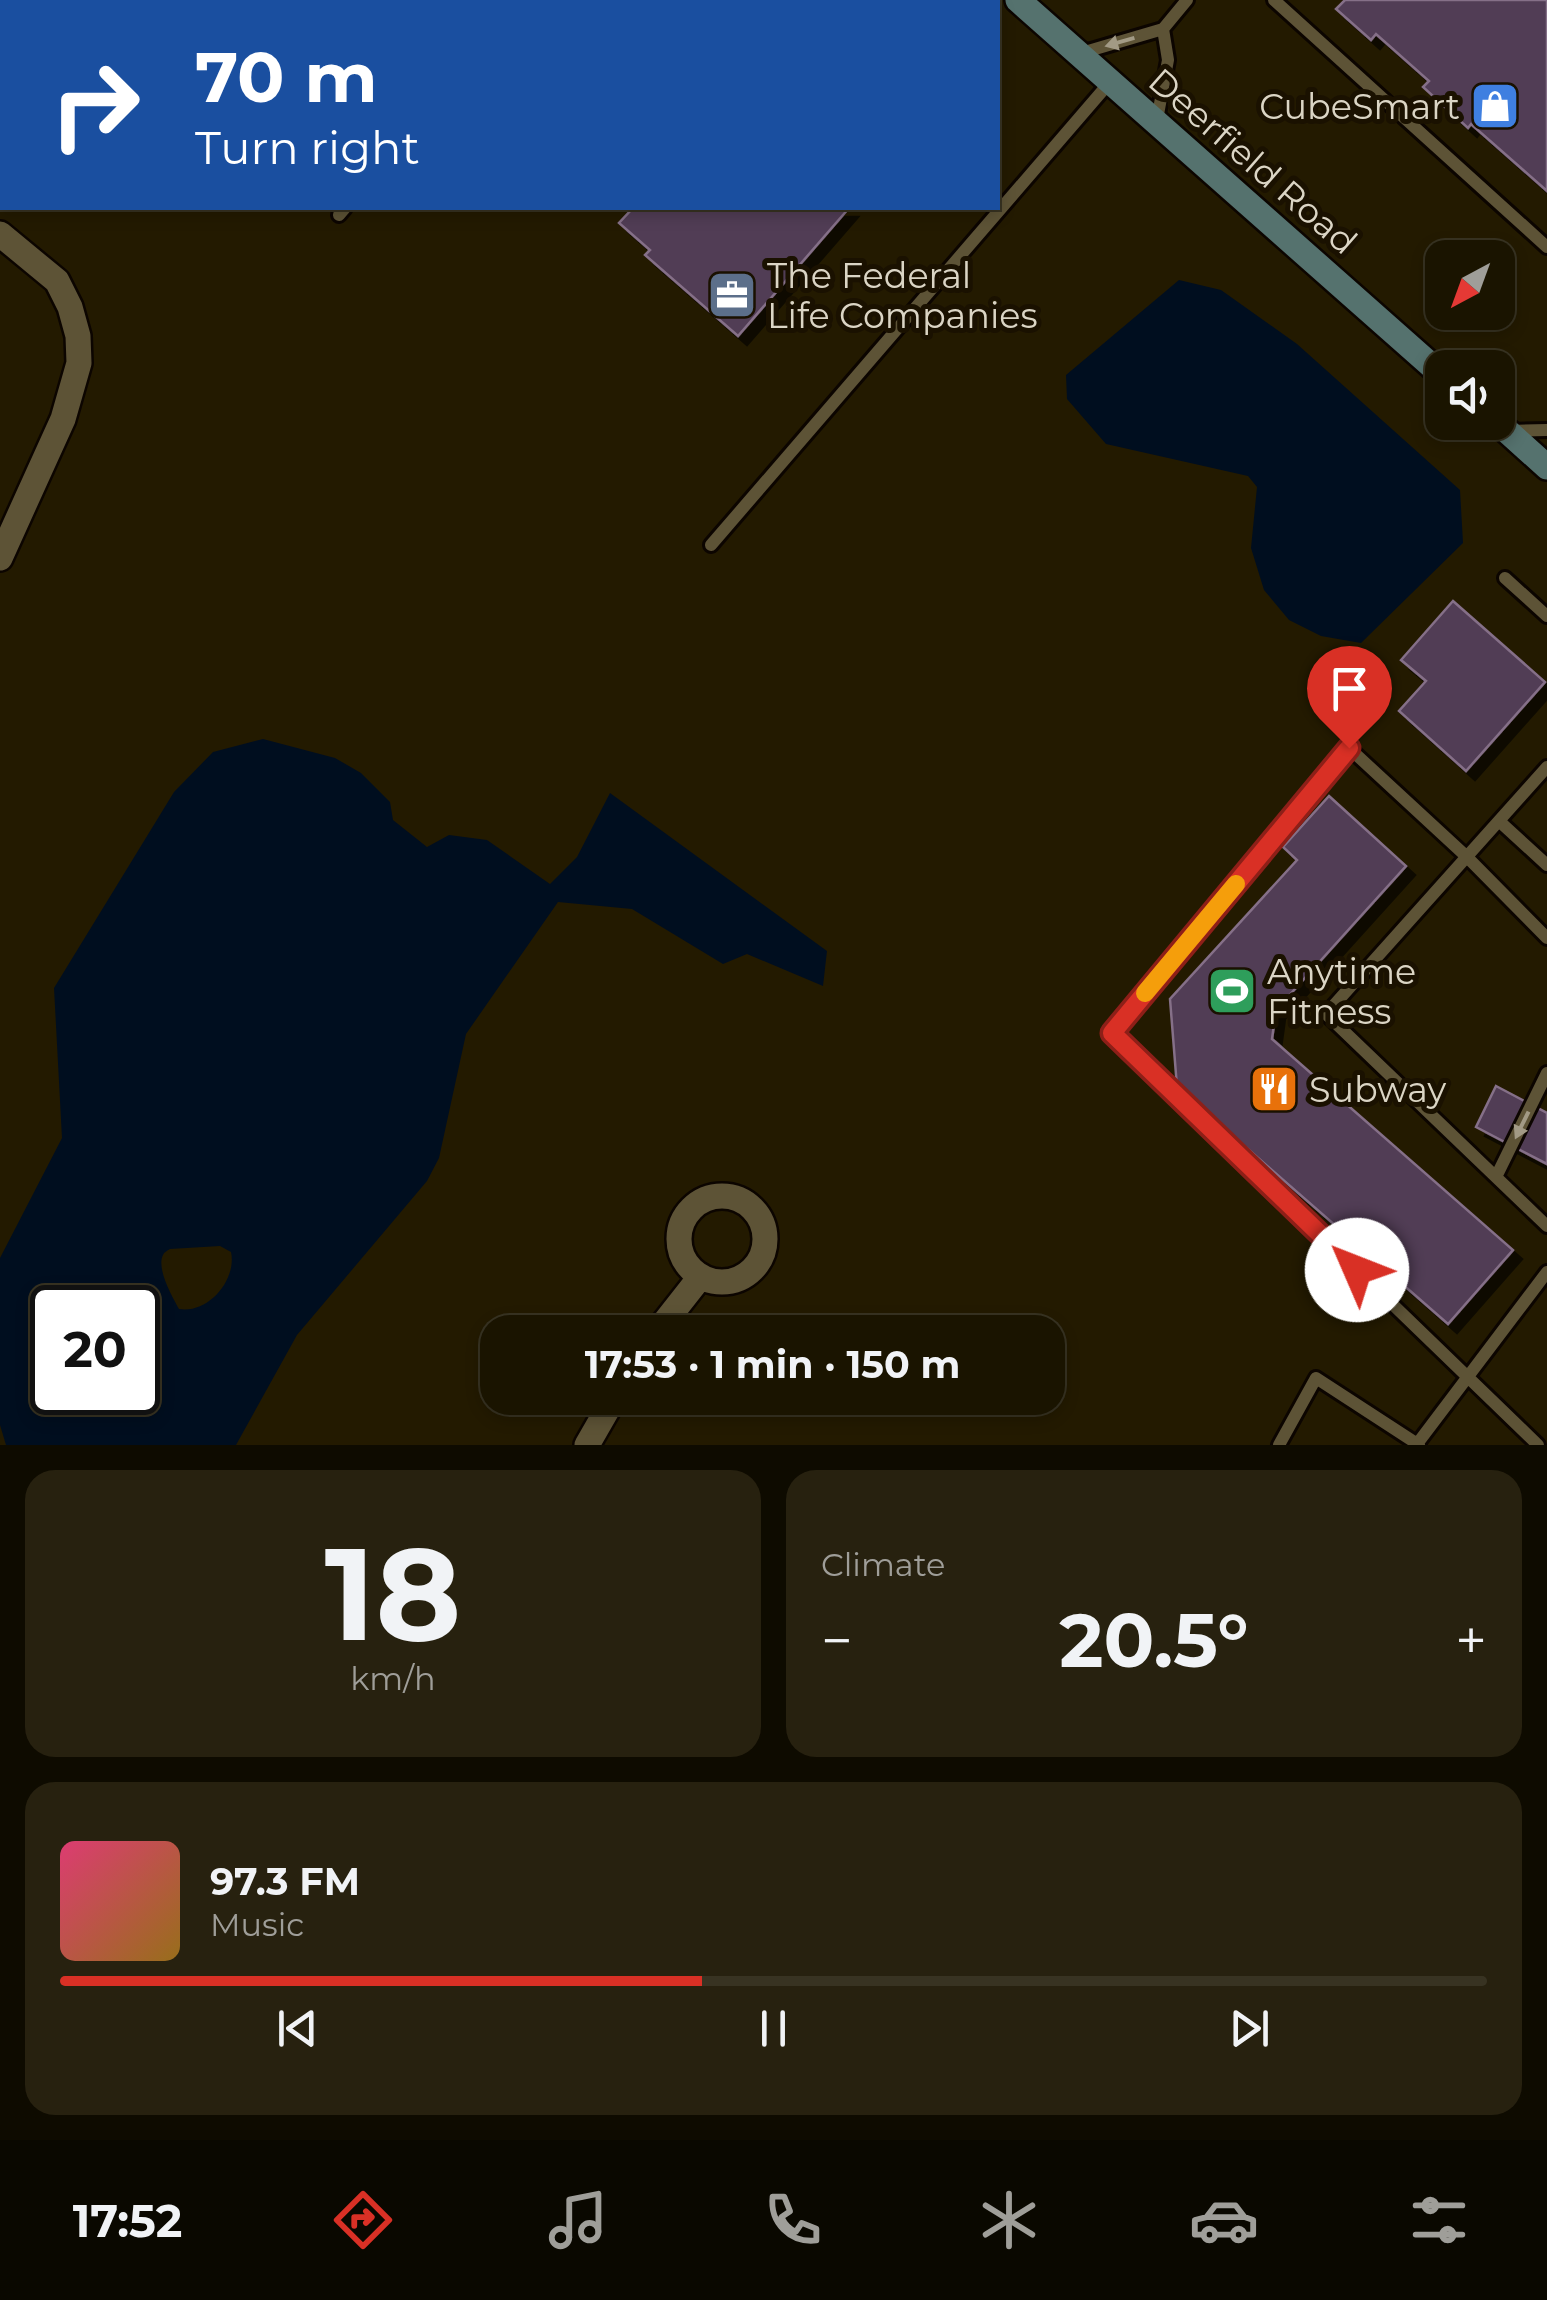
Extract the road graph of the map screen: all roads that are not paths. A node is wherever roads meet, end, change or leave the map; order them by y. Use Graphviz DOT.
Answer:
graph roads {
  1 [pos="1018,0"];
  2 [pos="1187,0"];
  3 [pos="1274,0"];
  4 [pos="1162,30"];
  5 [pos="1078,54"];
  6 [pos="1110,82"];
  7 [pos="1156,122"];
  8 [pos="1000,210"];
  9 [pos="1000,210"];
  10 [pos="0,234"];
  11 [pos="1547,246"];
  12 [pos="1425,360"];
  13 [pos="1515,428"];
  14 [pos="1547,430"];
  15 [pos="1515,439"];
  16 [pos="1547,467"];
  17 [pos="711,545"];
  18 [pos="0,558"];
  19 [pos="1505,578"];
  20 [pos="1547,616"];
  21 [pos="1547,767"];
  22 [pos="1498,821"];
  23 [pos="1466,857"];
  24 [pos="1547,864"];
  25 [pos="1547,938"];
  26 [pos="1547,1073"];
  27 [pos="1496,1177"];
  28 [pos="1547,1226"];
  29 [pos="1547,1272"];
  30 [pos="700,1276"];
  31 [pos="670,1315"];
  32 [pos="1466,1376"];
  33 [pos="604,1415"];
  34 [pos="1418,1444"];
  35 [pos="586,1445"];
  36 [pos="1279,1445"];
  37 [pos="1538,1445"];
  1 -- 5 [label="main road, Deerfield Road"];
  2 -- 4 [label="lane"];
  3 -- 11 [label="lane"];
  4 -- 5 [label="lane, one-way"];
  4 -- 7 [label="lane"];
  5 -- 6 [label="main road, Deerfield Road"];
  6 -- 7 [label="main road, Deerfield Road"];
  6 -- 8 [label="lane"];
  7 -- 12 [label="main road, Deerfield Road"];
  9 -- 17 [label="lane"];
  10 -- 18 [label="street"];
  13 -- 14 [label="lane"];
  15 -- 16 [label="main road"];
  19 -- 20 [label="lane"];
  21 -- 22 [label="lane"];
  22 -- 23 [label="lane"];
  22 -- 24 [label="lane"];
  23 -- 25 [label="lane"];
  23 -- 27 [label="lane"];
  23 -- 32 [label="lane"];
  26 -- 27 [label="lane, one-way"];
  27 -- 28 [label="lane"];
  29 -- 32 [label="lane"];
  30 -- 31 [label="street"];
  32 -- 34 [label="lane"];
  32 -- 37 [label="lane"];
  33 -- 35 [label="street"];
  34 -- 36 [label="lane"];
}
